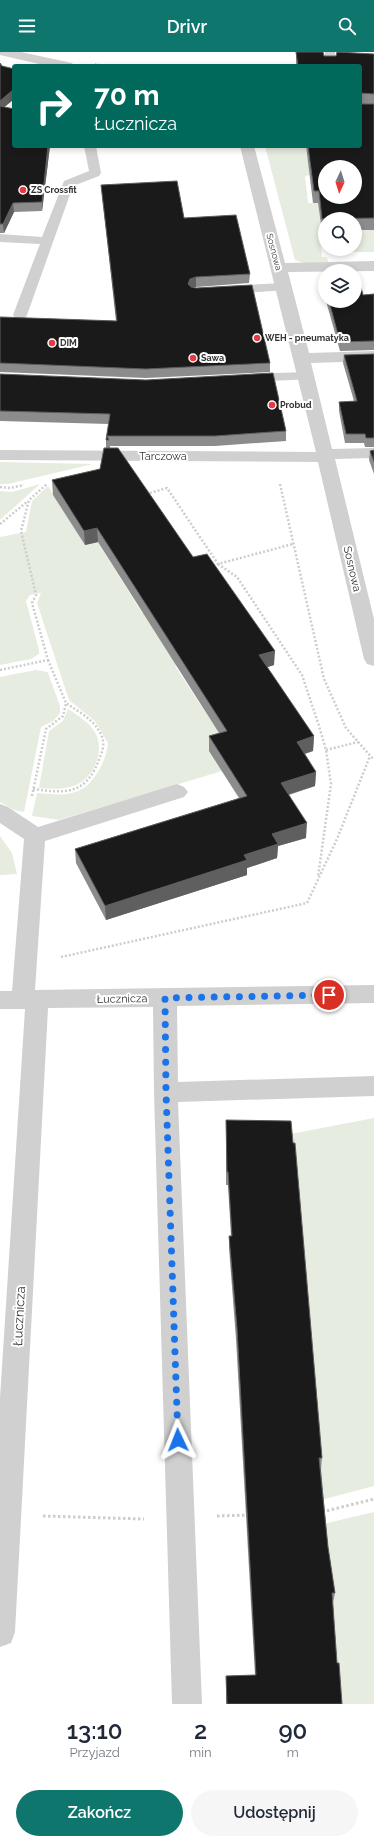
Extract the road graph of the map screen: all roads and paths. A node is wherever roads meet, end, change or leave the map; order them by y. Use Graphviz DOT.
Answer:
graph roads {
  1 [pos="2,52"];
  2 [pos="330,52"];
  3 [pos="58,64"];
  4 [pos="329,64"];
  5 [pos="90,148"];
  6 [pos="247,148"];
  7 [pos="0,238"];
  8 [pos="46,241"];
  9 [pos="374,266"];
  10 [pos="278,268"];
  11 [pos="283,287"];
  12 [pos="220,290"];
  13 [pos="20,315"];
  14 [pos="374,356"];
  15 [pos="302,358"];
  16 [pos="306,376"];
  17 [pos="232,379"];
  18 [pos="374,453"];
  19 [pos="0,455"];
  20 [pos="325,456"];
  21 [pos="278,477"];
  22 [pos="48,482"];
  23 [pos="140,490"];
  24 [pos="29,500"];
  25 [pos="0,524"];
  26 [pos="293,544"];
  27 [pos="218,564"];
  28 [pos="374,659"];
  29 [pos="48,660"];
  30 [pos="0,670"];
  31 [pos="66,703"];
  32 [pos="358,742"];
  33 [pos="326,750"];
  34 [pos="370,756"];
  35 [pos="374,760"];
  36 [pos="33,789"];
  37 [pos="177,792"];
  38 [pos="0,812"];
  39 [pos="30,833"];
  40 [pos="318,881"];
  41 [pos="28,993"];
  42 [pos="374,994"];
  43 [pos="165,998"];
  44 [pos="0,1000"];
  45 [pos="374,1086"];
  46 [pos="166,1092"];
  47 [pos="6,1439"];
  48 [pos="374,1499"];
  49 [pos="317,1512"];
  50 [pos="8,1515"];
  51 [pos="253,1515"];
  52 [pos="217,1516"];
  53 [pos="180,1520"];
  54 [pos="0,1632"];
  55 [pos="187,1704"];
  1 -- 3 [label="street"];
  2 -- 4 [label="lane"];
  5 -- 8 [label="lane"];
  6 -- 10 [label="street, Sosnowa"];
  7 -- 8 [label="lane"];
  8 -- 13 [label="lane"];
  9 -- 10 [label="street"];
  10 -- 11 [label="street, Sosnowa"];
  11 -- 12 [label="lane"];
  11 -- 15 [label="street, Sosnowa"];
  14 -- 15 [label="street"];
  15 -- 16 [label="street, Sosnowa"];
  16 -- 17 [label="lane"];
  16 -- 20 [label="street, Sosnowa"];
  18 -- 20 [label="street"];
  19 -- 20 [label="street, Tarczowa"];
  20 -- 28 [label="street, Sosnowa"];
  21 -- 26 [label="path"];
  22 -- 24 [label="path"];
  23 -- 27 [label="path"];
  24 -- 25 [label="path"];
  24 -- 29 [label="path"];
  26 -- 27 [label="path"];
  26 -- 32 [label="path"];
  27 -- 33 [label="path"];
  29 -- 30 [label="path"];
  29 -- 31 [label="path"];
  31 -- 36 [label="path"];
  31 -- 36 [label="path"];
  32 -- 33 [label="path"];
  32 -- 34 [label="path"];
  33 -- 40 [label="path"];
  34 -- 35 [label="path"];
  34 -- 40 [label="path"];
  36 -- 39 [label="path"];
  37 -- 39 [label="street"];
  38 -- 39 [label="street"];
  39 -- 41 [label="street"];
  40 -- 41 [label="path"];
  41 -- 43 [label="street, Łucznicza"];
  41 -- 44 [label="street, Łucznicza"];
  41 -- 47 [label="street, Łucznicza"];
  42 -- 43 [label="street, Łucznicza"];
  43 -- 46 [label="street"];
  45 -- 46 [label="street"];
  46 -- 53 [label="street"];
  47 -- 50 [label="street, Łucznicza"];
  48 -- 49 [label="path"];
  50 -- 53 [label="path"];
  50 -- 54 [label="street, Łucznicza"];
  51 -- 52 [label="path"];
  53 -- 55 [label="street"];
}
